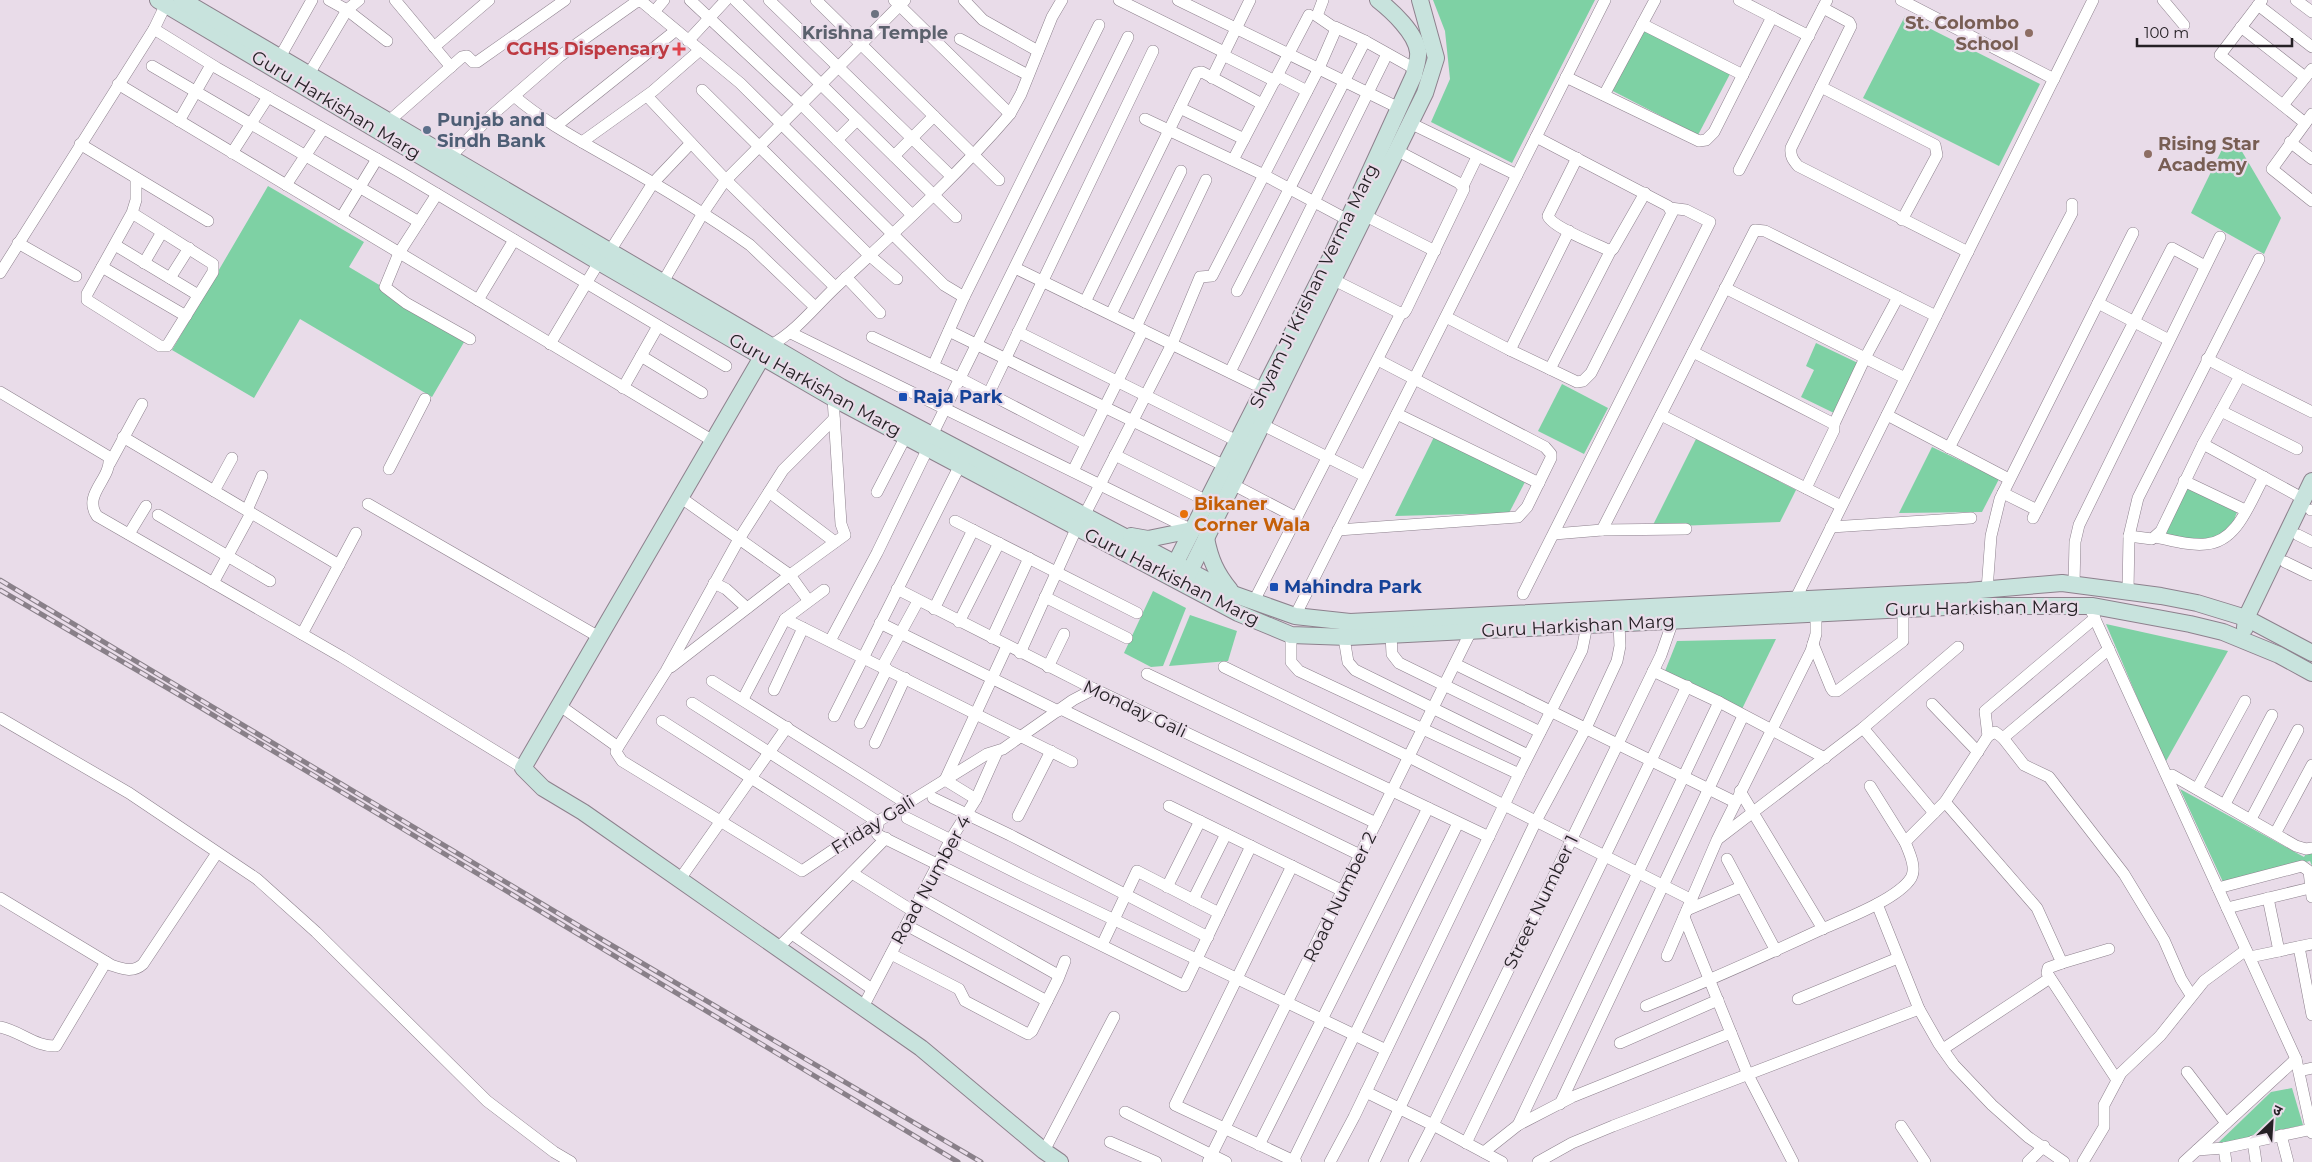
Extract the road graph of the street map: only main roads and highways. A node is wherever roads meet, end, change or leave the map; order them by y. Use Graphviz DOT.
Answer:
graph roads {
  1 [pos="182,0"];
  2 [pos="1378,0"];
  3 [pos="1420,0"];
  4 [pos="162,2"];
  5 [pos="604,257"];
  6 [pos="764,350"];
  7 [pos="930,442"];
  8 [pos="2312,482"];
  9 [pos="2310,506"];
  10 [pos="1081,521"];
  11 [pos="1119,534"];
  12 [pos="1199,534"];
  13 [pos="2305,539"];
  14 [pos="1179,574"];
  15 [pos="1233,594"];
  16 [pos="1676,613"];
  17 [pos="2251,620"];
  18 [pos="2244,640"];
  19 [pos="2312,653"];
  20 [pos="2312,673"];
  21 [pos="1060,1162"];
  1 -- 5 [label="main road, Guru Harkishan Marg"];
  2 -- 12 [label="main road, Shyam Ji Krishan Verma Marg"];
  3 -- 12 [label="main road, Shyam Ji Krishan Verma Marg"];
  4 -- 5 [label="main road, Guru Harkishan Marg"];
  5 -- 6 [label="main road, Guru Harkishan Marg"];
  5 -- 6 [label="main road, Guru Harkishan Marg"];
  6 -- 7 [label="main road, Guru Harkishan Marg"];
  6 -- 7 [label="main road, Guru Harkishan Marg"];
  6 -- 21 [label="main road"];
  7 -- 10 [label="main road, Guru Harkishan Marg"];
  7 -- 10 [label="main road, Guru Harkishan Marg"];
  8 -- 9 [label="main road"];
  9 -- 13 [label="main road"];
  9 -- 17 [label="main road"];
  10 -- 11 [label="main road, Guru Harkishan Marg"];
  10 -- 14 [label="main road, Guru Harkishan Marg"];
  11 -- 12 [label="main road"];
  11 -- 14 [label="main road, Guru Harkishan Marg"];
  12 -- 14 [label="main road, Shyam Ji Krishan Verma Marg"];
  12 -- 15 [label="main road"];
  13 -- 17 [label="main road"];
  14 -- 15 [label="main road, Guru Harkishan Marg"];
  14 -- 16 [label="main road, Guru Harkishan Marg"];
  15 -- 16 [label="main road, Guru Harkishan Marg"];
  16 -- 17 [label="main road, Guru Harkishan Marg"];
  16 -- 18 [label="main road, Guru Harkishan Marg"];
  17 -- 18 [label="main road"];
  17 -- 19 [label="main road, Guru Harkishan Marg"];
  18 -- 20 [label="main road, Guru Harkishan Marg"];
}
